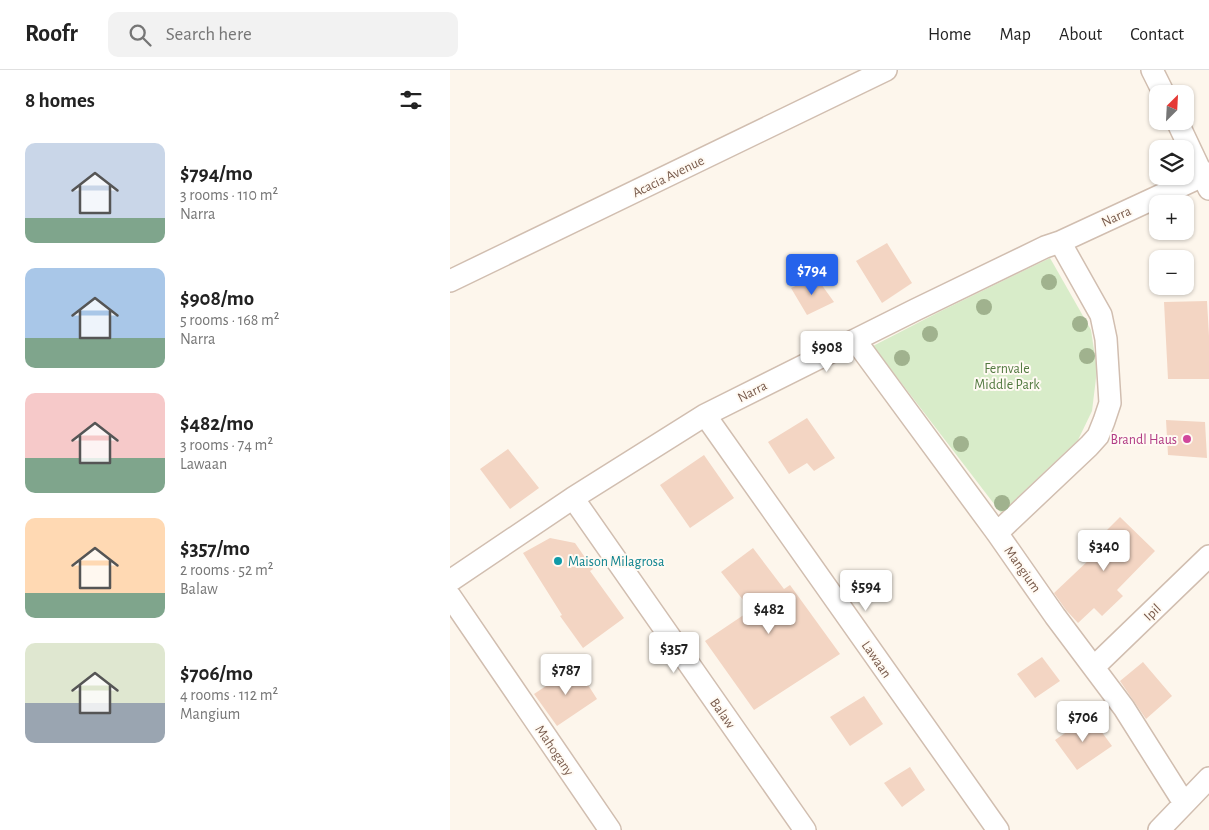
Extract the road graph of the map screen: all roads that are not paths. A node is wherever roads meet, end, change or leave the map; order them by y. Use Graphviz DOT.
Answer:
graph roads {
  1 [pos="886,70"];
  2 [pos="1152,70"];
  3 [pos="1160,85"];
  4 [pos="1182,130"];
  5 [pos="1207,179"];
  6 [pos="1060,242"];
  7 [pos="450,281"];
  8 [pos="855,340"];
  9 [pos="705,415"];
  10 [pos="573,498"];
  11 [pos="997,533"];
  12 [pos="1209,556"];
  13 [pos="450,581"];
  14 [pos="450,596"];
  15 [pos="1094,667"];
  16 [pos="1209,778"];
  17 [pos="1184,804"];
  18 [pos="610,830"];
  19 [pos="805,830"];
  20 [pos="998,830"];
  21 [pos="1159,830"];
  1 -- 7 [label="street, Acacia Avenue"];
  2 -- 3 [label="street"];
  4 -- 5 [label="street"];
  5 -- 6 [label="street, Narra"];
  6 -- 8 [label="street, Narra"];
  6 -- 11 [label="street"];
  8 -- 9 [label="street, Narra"];
  8 -- 11 [label="street, Mangium"];
  9 -- 10 [label="street, Narra"];
  9 -- 20 [label="street, Lawaan"];
  10 -- 13 [label="street, Narra"];
  10 -- 19 [label="street, Balaw"];
  11 -- 15 [label="street, Mangium"];
  12 -- 15 [label="street, Ipil"];
  14 -- 18 [label="street, Mahogany"];
  15 -- 17 [label="street, Mangium"];
  16 -- 17 [label="street"];
  17 -- 21 [label="street"];
}
